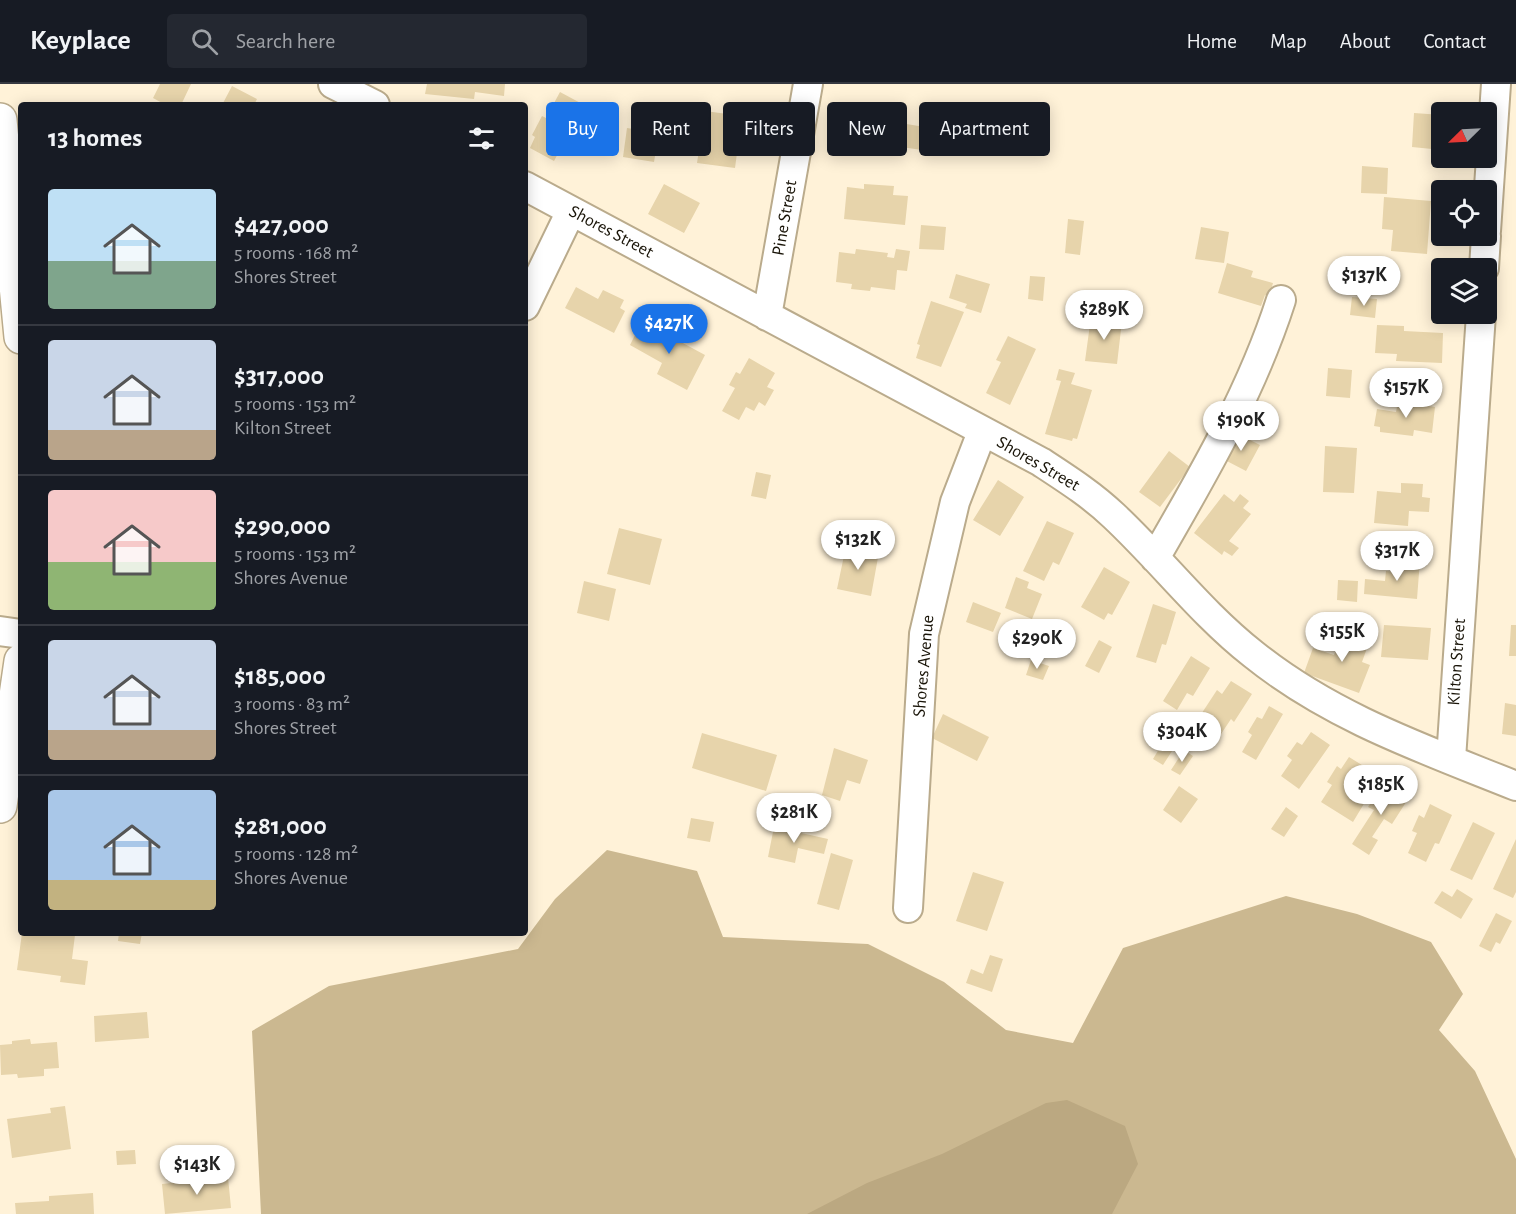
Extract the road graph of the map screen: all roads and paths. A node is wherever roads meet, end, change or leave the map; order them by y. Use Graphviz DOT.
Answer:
graph roads {
  1 [pos="333,84"];
  2 [pos="808,84"];
  3 [pos="1497,84"];
  4 [pos="374,97"];
  5 [pos="0,120"];
  6 [pos="1504,148"];
  7 [pos="1497,180"];
  8 [pos="528,188"];
  9 [pos="571,211"];
  10 [pos="8,300"];
  11 [pos="528,300"];
  12 [pos="1281,300"];
  13 [pos="767,316"];
  14 [pos="1480,324"];
  15 [pos="18,328"];
  16 [pos="982,432"];
  17 [pos="1155,558"];
  18 [pos="0,631"];
  19 [pos="18,634"];
  20 [pos="18,693"];
  21 [pos="1450,759"];
  22 [pos="1516,786"];
  23 [pos="0,806"];
  24 [pos="908,908"];
  1 -- 4 [label="street"];
  2 -- 13 [label="street, Pine Street"];
  3 -- 6 [label="street"];
  5 -- 10 [label="main road"];
  6 -- 7 [label="street"];
  8 -- 9 [label="street, Shores Street"];
  9 -- 11 [label="street"];
  9 -- 13 [label="street, Shores Street"];
  10 -- 15 [label="main road"];
  12 -- 17 [label="street"];
  13 -- 16 [label="street, Shores Street"];
  14 -- 21 [label="street, Kilton Street"];
  16 -- 17 [label="street, Shores Street"];
  16 -- 24 [label="street, Shores Avenue"];
  17 -- 21 [label="street, Shores Street"];
  18 -- 19 [label="street"];
  20 -- 23 [label="main road"];
  21 -- 22 [label="street, Shores Street"];
}
